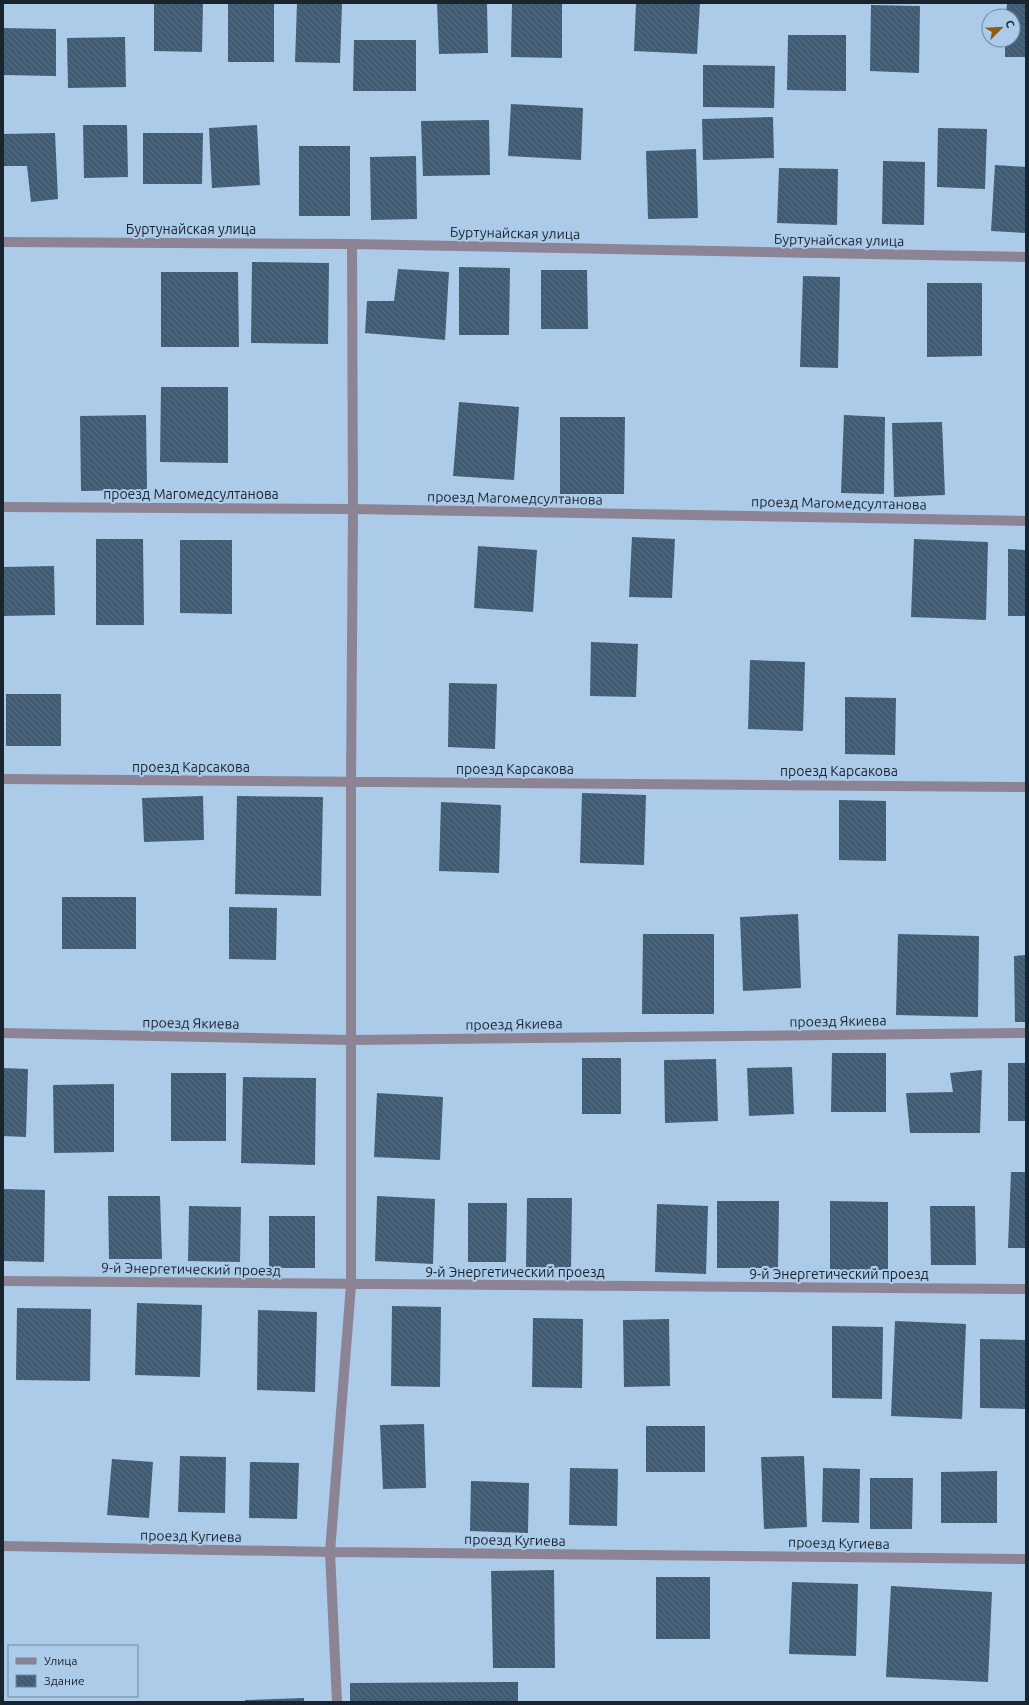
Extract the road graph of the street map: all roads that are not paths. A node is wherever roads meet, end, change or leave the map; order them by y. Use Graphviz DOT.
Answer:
graph roads {
  1 [pos="3,242"];
  2 [pos="352,244"];
  3 [pos="1026,257"];
  4 [pos="3,507"];
  5 [pos="354,509"];
  6 [pos="1026,521"];
  7 [pos="3,779"];
  8 [pos="351,782"];
  9 [pos="1026,787"];
  10 [pos="1026,1033"];
  11 [pos="3,1034"];
  12 [pos="351,1040"];
  13 [pos="3,1281"];
  14 [pos="351,1285"];
  15 [pos="1026,1289"];
  16 [pos="3,1546"];
  17 [pos="330,1552"];
  18 [pos="1026,1559"];
  19 [pos="337,1702"];
  1 -- 2 [label="street, Буртунайская улица"];
  2 -- 3 [label="street, Буртунайская улица"];
  2 -- 5 [label="street"];
  4 -- 5 [label="street, проезд Магомедсултанова"];
  5 -- 6 [label="street, проезд Магомедсултанова"];
  5 -- 8 [label="street"];
  7 -- 8 [label="street, проезд Карсакова"];
  8 -- 9 [label="street, проезд Карсакова"];
  8 -- 12 [label="street"];
  10 -- 12 [label="street, проезд Якиева"];
  11 -- 12 [label="street, проезд Якиева"];
  12 -- 14 [label="street"];
  13 -- 14 [label="street, 9-й Энергетический проезд"];
  14 -- 15 [label="street, 9-й Энергетический проезд"];
  14 -- 17 [label="street"];
  16 -- 17 [label="street, проезд Кугиева"];
  17 -- 18 [label="street, проезд Кугиева"];
  17 -- 19 [label="street"];
}
